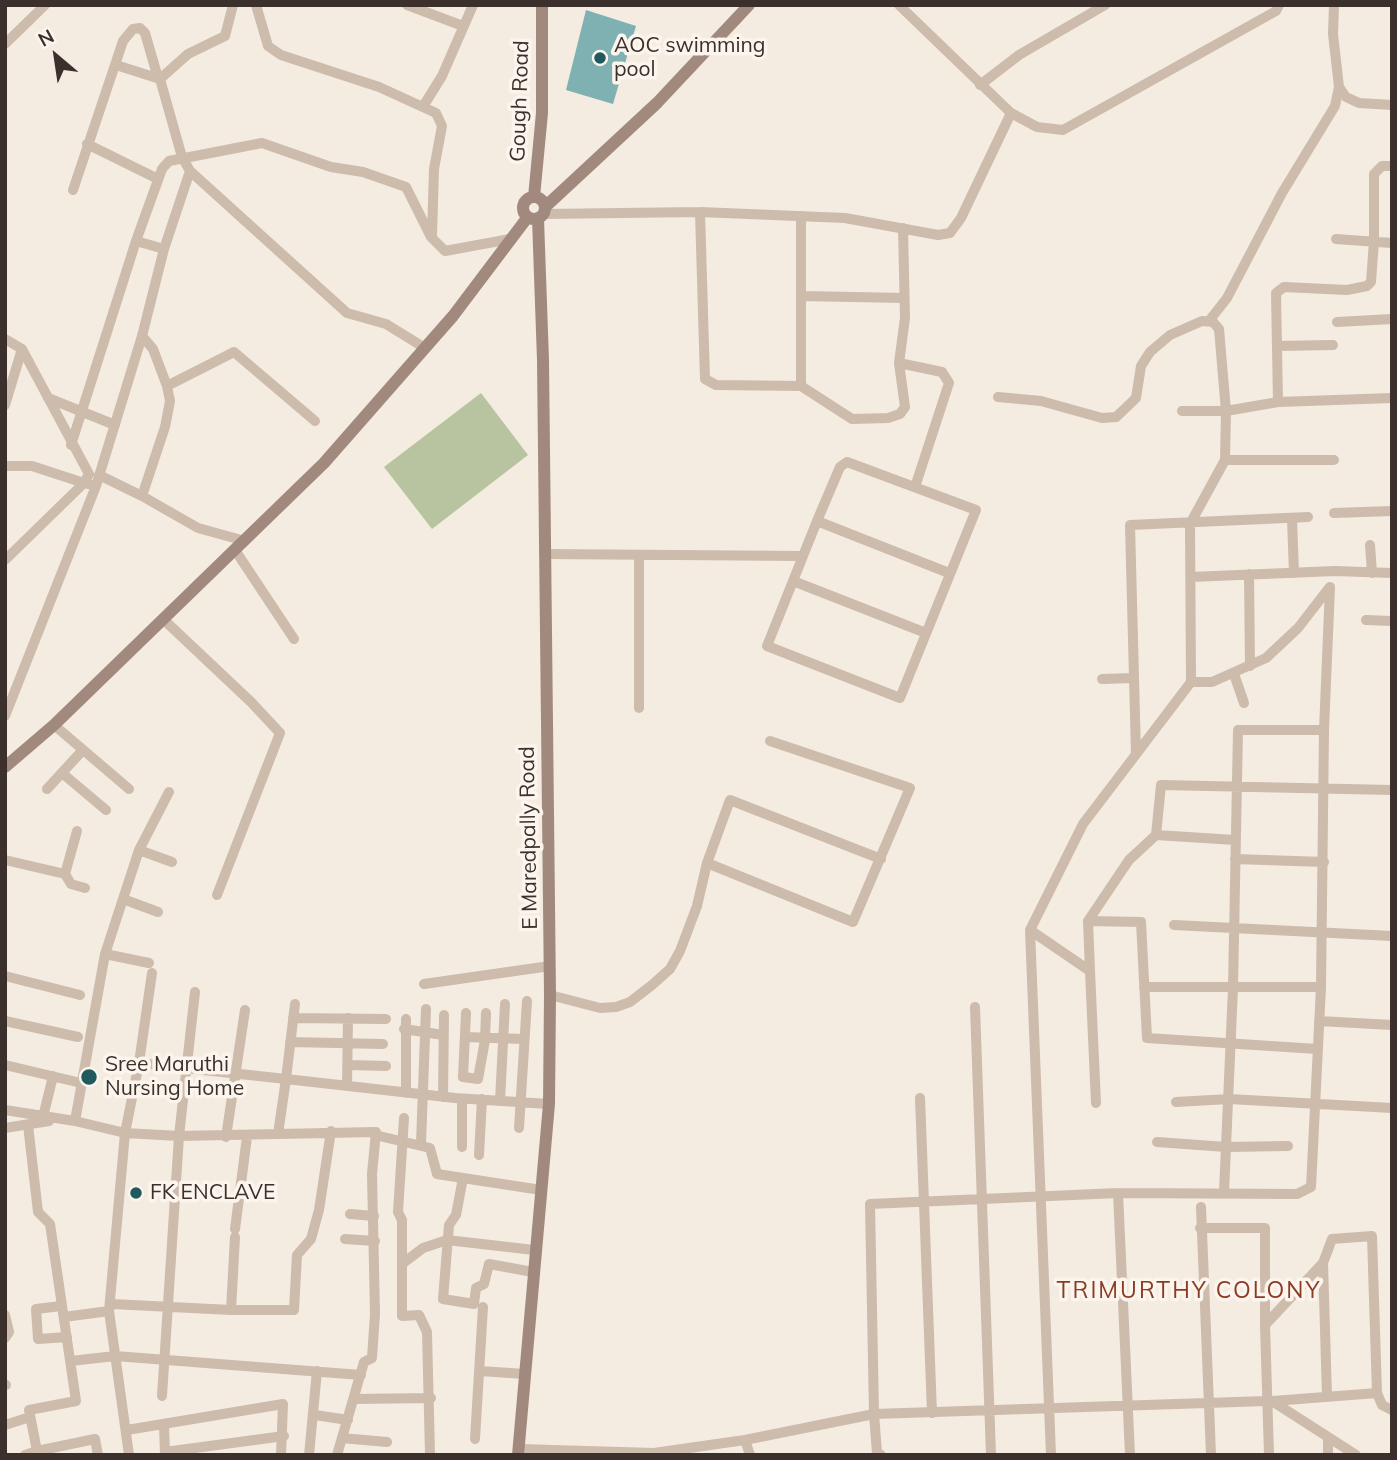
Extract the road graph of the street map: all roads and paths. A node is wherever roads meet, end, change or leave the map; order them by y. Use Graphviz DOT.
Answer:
graph roads {
  1 [pos="45,5"];
  2 [pos="233,5"];
  3 [pos="256,5"];
  4 [pos="407,5"];
  5 [pos="473,5"];
  6 [pos="541,5"];
  7 [pos="749,5"];
  8 [pos="899,5"];
  9 [pos="1105,5"];
  10 [pos="1279,5"];
  11 [pos="1334,5"];
  12 [pos="463,26"];
  13 [pos="5,44"];
  14 [pos="116,65"];
  15 [pos="159,78"];
  16 [pos="980,85"];
  17 [pos="1339,87"];
  18 [pos="424,105"];
  19 [pos="1392,105"];
  20 [pos="1011,113"];
  21 [pos="88,144"];
  22 [pos="182,157"];
  23 [pos="1392,166"];
  24 [pos="190,171"];
  25 [pos="158,179"];
  26 [pos="73,190"];
  27 [pos="534,197"];
  28 [pos="700,212"];
  29 [pos="538,214"];
  30 [pos="801,216"];
  31 [pos="903,228"];
  32 [pos="431,237"];
  33 [pos="510,239"];
  34 [pos="1336,239"];
  35 [pos="136,241"];
  36 [pos="1374,241"];
  37 [pos="1392,243"];
  38 [pos="164,249"];
  39 [pos="801,296"];
  40 [pos="904,298"];
  41 [pos="1392,319"];
  42 [pos="1209,321"];
  43 [pos="1337,322"];
  44 [pos="142,336"];
  45 [pos="5,339"];
  46 [pos="1333,345"];
  47 [pos="1277,346"];
  48 [pos="425,348"];
  49 [pos="22,349"];
  50 [pos="899,363"];
  51 [pos="167,386"];
  52 [pos="801,386"];
  53 [pos="998,397"];
  54 [pos="48,398"];
  55 [pos="1392,398"];
  56 [pos="1278,402"];
  57 [pos="5,405"];
  58 [pos="1182,411"];
  59 [pos="1226,411"];
  60 [pos="83,412"];
  61 [pos="315,421"];
  62 [pos="115,425"];
  63 [pos="71,445"];
  64 [pos="1225,460"];
  65 [pos="1334,460"];
  66 [pos="5,466"];
  67 [pos="99,475"];
  68 [pos="84,483"];
  69 [pos="96,486"];
  70 [pos="915,487"];
  71 [pos="142,496"];
  72 [pos="1392,511"];
  73 [pos="1334,513"];
  74 [pos="1308,517"];
  75 [pos="1292,519"];
  76 [pos="817,521"];
  77 [pos="1189,524"];
  78 [pos="1370,545"];
  79 [pos="240,546"];
  80 [pos="544,554"];
  81 [pos="639,555"];
  82 [pos="803,556"];
  83 [pos="5,560"];
  84 [pos="1335,571"];
  85 [pos="949,573"];
  86 [pos="1294,573"];
  87 [pos="1372,573"];
  88 [pos="1392,573"];
  89 [pos="1249,575"];
  90 [pos="1191,577"];
  91 [pos="793,581"];
  92 [pos="1330,587"];
  93 [pos="163,619"];
  94 [pos="1366,620"];
  95 [pos="1392,621"];
  96 [pos="926,633"];
  97 [pos="294,639"];
  98 [pos="1250,666"];
  99 [pos="1234,674"];
  100 [pos="1102,678"];
  101 [pos="1134,678"];
  102 [pos="1191,682"];
  103 [pos="1244,703"];
  104 [pos="639,708"];
  105 [pos="5,716"];
  106 [pos="54,725"];
  107 [pos="1324,730"];
  108 [pos="770,741"];
  109 [pos="82,751"];
  110 [pos="1136,754"];
  111 [pos="5,767"];
  112 [pos="62,772"];
  113 [pos="47,789"];
  114 [pos="129,789"];
  115 [pos="1236,789"];
  116 [pos="1324,789"];
  117 [pos="1392,790"];
  118 [pos="169,792"];
  119 [pos="106,810"];
  120 [pos="77,831"];
  121 [pos="1156,835"];
  122 [pos="1235,840"];
  123 [pos="139,850"];
  124 [pos="881,859"];
  125 [pos="1235,859"];
  126 [pos="5,860"];
  127 [pos="172,862"];
  128 [pos="1324,862"];
  129 [pos="707,863"];
  130 [pos="65,874"];
  131 [pos="85,888"];
  132 [pos="217,895"];
  133 [pos="122,900"];
  134 [pos="158,912"];
  135 [pos="1088,921"];
  136 [pos="1174,925"];
  137 [pos="1030,930"];
  138 [pos="1232,930"];
  139 [pos="1323,934"];
  140 [pos="1392,936"];
  141 [pos="105,954"];
  142 [pos="550,966"];
  143 [pos="1090,971"];
  144 [pos="5,976"];
  145 [pos="424,984"];
  146 [pos="1144,987"];
  147 [pos="1321,987"];
  148 [pos="1233,988"];
  149 [pos="195,992"];
  150 [pos="80,995"];
  151 [pos="550,995"];
  152 [pos="527,1001"];
  153 [pos="295,1004"];
  154 [pos="505,1004"];
  155 [pos="975,1007"];
  156 [pos="426,1009"];
  157 [pos="245,1010"];
  158 [pos="466,1013"];
  159 [pos="486,1013"];
  160 [pos="444,1015"];
  161 [pos="293,1018"];
  162 [pos="348,1018"];
  163 [pos="386,1019"];
  164 [pos="5,1021"];
  165 [pos="1319,1021"];
  166 [pos="1392,1025"];
  167 [pos="426,1034"];
  168 [pos="443,1035"];
  169 [pos="78,1037"];
  170 [pos="465,1037"];
  171 [pos="524,1039"];
  172 [pos="485,1040"];
  173 [pos="503,1040"];
  174 [pos="290,1042"];
  175 [pos="348,1044"];
  176 [pos="1230,1044"];
  177 [pos="383,1045"];
  178 [pos="1317,1049"];
  179 [pos="139,1063"];
  180 [pos="5,1065"];
  181 [pos="348,1065"];
  182 [pos="386,1066"];
  183 [pos="188,1067"];
  184 [pos="237,1073"];
  185 [pos="53,1076"];
  186 [pos="286,1079"];
  187 [pos="81,1083"];
  188 [pos="347,1086"];
  189 [pos="406,1093"];
  190 [pos="425,1095"];
  191 [pos="443,1097"];
  192 [pos="920,1098"];
  193 [pos="462,1099"];
  194 [pos="482,1099"];
  195 [pos="1229,1099"];
  196 [pos="500,1101"];
  197 [pos="520,1102"];
  198 [pos="1176,1102"];
  199 [pos="1096,1103"];
  200 [pos="549,1104"];
  201 [pos="1313,1105"];
  202 [pos="1392,1108"];
  203 [pos="5,1111"];
  204 [pos="43,1117"];
  205 [pos="404,1118"];
  206 [pos="56,1120"];
  207 [pos="75,1121"];
  208 [pos="28,1125"];
  209 [pos="5,1128"];
  210 [pos="519,1128"];
  211 [pos="331,1131"];
  212 [pos="125,1133"];
  213 [pos="278,1134"];
  214 [pos="375,1135"];
  215 [pos="179,1136"];
  216 [pos="226,1137"];
  217 [pos="247,1137"];
  218 [pos="402,1140"];
  219 [pos="1157,1142"];
  220 [pos="421,1143"];
  221 [pos="1288,1146"];
  222 [pos="462,1147"];
  223 [pos="1226,1147"];
  224 [pos="479,1155"];
  225 [pos="463,1178"];
  226 [pos="541,1190"];
  227 [pos="1224,1192"];
  228 [pos="1118,1193"];
  229 [pos="1040,1196"];
  230 [pos="982,1199"];
  231 [pos="923,1202"];
  232 [pos="1201,1207"];
  233 [pos="350,1214"];
  234 [pos="374,1216"];
  235 [pos="1200,1228"];
  236 [pos="345,1239"];
  237 [pos="447,1240"];
  238 [pos="375,1241"];
  239 [pos="534,1250"];
  240 [pos="1323,1263"];
  241 [pos="402,1264"];
  242 [pos="533,1272"];
  243 [pos="111,1307"];
  244 [pos="483,1307"];
  245 [pos="170,1308"];
  246 [pos="231,1310"];
  247 [pos="63,1312"];
  248 [pos="5,1315"];
  249 [pos="1265,1325"];
  250 [pos="67,1337"];
  251 [pos="5,1338"];
  252 [pos="115,1356"];
  253 [pos="165,1359"];
  254 [pos="71,1361"];
  255 [pos="317,1371"];
  256 [pos="480,1371"];
  257 [pos="525,1374"];
  258 [pos="361,1375"];
  259 [pos="1377,1393"];
  260 [pos="162,1396"];
  261 [pos="1327,1396"];
  262 [pos="431,1398"];
  263 [pos="354,1399"];
  264 [pos="1270,1401"];
  265 [pos="1208,1403"];
  266 [pos="1127,1405"];
  267 [pos="1048,1408"];
  268 [pos="988,1409"];
  269 [pos="1392,1410"];
  270 [pos="932,1413"];
  271 [pos="874,1414"];
  272 [pos="315,1415"];
  273 [pos="30,1418"];
  274 [pos="348,1420"];
  275 [pos="164,1423"];
  276 [pos="5,1425"];
  277 [pos="127,1430"];
  278 [pos="284,1436"];
  279 [pos="1328,1437"];
  280 [pos="342,1438"];
  281 [pos="475,1438"];
  282 [pos="745,1440"];
  283 [pos="387,1442"];
  284 [pos="37,1451"];
  285 [pos="519,1452"];
  286 [pos="165,1454"];
  287 [pos="877,1454"];
  288 [pos="25,1455"];
  289 [pos="98,1455"];
  290 [pos="129,1455"];
  291 [pos="281,1455"];
  292 [pos="309,1455"];
  293 [pos="337,1455"];
  294 [pos="430,1455"];
  295 [pos="750,1455"];
  296 [pos="991,1455"];
  297 [pos="1051,1455"];
  298 [pos="1130,1455"];
  299 [pos="1211,1455"];
  300 [pos="1269,1455"];
  301 [pos="1328,1455"];
  302 [pos="1356,1455"];
  1 -- 13 [label="street"];
  2 -- 15 [label="street"];
  3 -- 18 [label="street"];
  4 -- 12 [label="street"];
  5 -- 12 [label="street"];
  6 -- 27 [label="main road, Gough Road"];
  7 -- 29 [label="main road"];
  8 -- 16 [label="street"];
  9 -- 16 [label="street"];
  10 -- 20 [label="street"];
  11 -- 17 [label="street"];
  12 -- 18 [label="street"];
  14 -- 15 [label="street"];
  14 -- 15 [label="street"];
  14 -- 21 [label="street"];
  15 -- 22 [label="street"];
  16 -- 20 [label="street"];
  17 -- 19 [label="street"];
  17 -- 42 [label="street"];
  18 -- 32 [label="street"];
  20 -- 31 [label="street"];
  21 -- 25 [label="street"];
  21 -- 26 [label="street"];
  22 -- 24 [label="street"];
  22 -- 25 [label="street"];
  22 -- 32 [label="street"];
  23 -- 36 [label="street"];
  24 -- 38 [label="street"];
  24 -- 48 [label="street"];
  25 -- 35 [label="street"];
  27 -- 29 [label="main road"];
  27 -- 29 [label="main road, Gough Road"];
  28 -- 29 [label="street"];
  28 -- 30 [label="street"];
  28 -- 52 [label="street"];
  29 -- 33 [label="main road"];
  29 -- 80 [label="main road, E Maredpally Road"];
  30 -- 31 [label="street"];
  30 -- 39 [label="street"];
  31 -- 40 [label="street"];
  32 -- 33 [label="street"];
  33 -- 48 [label="main road"];
  34 -- 36 [label="street"];
  35 -- 38 [label="street"];
  35 -- 60 [label="street"];
  36 -- 37 [label="street"];
  36 -- 47 [label="street"];
  38 -- 44 [label="street"];
  39 -- 40 [label="street"];
  39 -- 52 [label="street"];
  40 -- 50 [label="street"];
  41 -- 43 [label="street"];
  42 -- 53 [label="street"];
  42 -- 59 [label="street"];
  44 -- 51 [label="street"];
  44 -- 62 [label="street"];
  45 -- 49 [label="street"];
  46 -- 47 [label="street"];
  47 -- 56 [label="street"];
  48 -- 79 [label="main road"];
  49 -- 54 [label="street"];
  49 -- 57 [label="street"];
  50 -- 52 [label="street"];
  50 -- 70 [label="street"];
  51 -- 61 [label="street"];
  51 -- 71 [label="street"];
  54 -- 60 [label="street"];
  54 -- 63 [label="street"];
  55 -- 56 [label="street"];
  56 -- 59 [label="street"];
  58 -- 59 [label="street"];
  59 -- 64 [label="street"];
  60 -- 62 [label="street"];
  60 -- 63 [label="street"];
  62 -- 67 [label="street"];
  63 -- 68 [label="street"];
  64 -- 65 [label="street"];
  64 -- 77 [label="street"];
  66 -- 68 [label="street"];
  67 -- 69 [label="street"];
  67 -- 71 [label="street"];
  68 -- 69 [label="street"];
  68 -- 83 [label="street"];
  69 -- 105 [label="street"];
  70 -- 76 [label="street"];
  70 -- 85 [label="street"];
  71 -- 79 [label="street"];
  72 -- 73 [label="street"];
  74 -- 75 [label="street"];
  75 -- 77 [label="street"];
  75 -- 86 [label="street"];
  76 -- 82 [label="street"];
  76 -- 85 [label="street"];
  77 -- 90 [label="street"];
  77 -- 101 [label="street"];
  78 -- 87 [label="street"];
  79 -- 93 [label="main road"];
  79 -- 97 [label="street"];
  80 -- 81 [label="street"];
  80 -- 142 [label="main road, E Maredpally Road"];
  81 -- 82 [label="street"];
  81 -- 104 [label="street"];
  82 -- 91 [label="street"];
  84 -- 86 [label="street"];
  84 -- 87 [label="street"];
  84 -- 92 [label="street"];
  85 -- 96 [label="street"];
  86 -- 89 [label="street"];
  87 -- 88 [label="street"];
  89 -- 90 [label="street"];
  89 -- 98 [label="street"];
  90 -- 102 [label="street"];
  91 -- 96 [label="street"];
  91 -- 96 [label="street"];
  92 -- 98 [label="street"];
  92 -- 107 [label="street"];
  93 -- 106 [label="main road"];
  93 -- 132 [label="street"];
  94 -- 95 [label="street"];
  98 -- 99 [label="street"];
  99 -- 102 [label="street"];
  99 -- 103 [label="street"];
  100 -- 101 [label="street"];
  101 -- 110 [label="street"];
  102 -- 110 [label="street"];
  106 -- 109 [label="street"];
  106 -- 111 [label="main road"];
  107 -- 115 [label="street"];
  107 -- 116 [label="street"];
  108 -- 124 [label="street"];
  109 -- 112 [label="street"];
  109 -- 114 [label="street"];
  110 -- 137 [label="street"];
  112 -- 113 [label="street"];
  112 -- 119 [label="street"];
  115 -- 116 [label="street"];
  115 -- 121 [label="street"];
  115 -- 122 [label="street"];
  116 -- 117 [label="street"];
  116 -- 128 [label="street"];
  118 -- 123 [label="street"];
  120 -- 130 [label="street"];
  121 -- 122 [label="street"];
  121 -- 135 [label="street"];
  122 -- 125 [label="street"];
  123 -- 127 [label="street"];
  123 -- 133 [label="street"];
  124 -- 129 [label="street"];
  124 -- 129 [label="street"];
  125 -- 128 [label="street"];
  125 -- 138 [label="street"];
  126 -- 130 [label="street"];
  128 -- 139 [label="street"];
  129 -- 151 [label="street"];
  130 -- 131 [label="street"];
  133 -- 134 [label="street"];
  133 -- 141 [label="street"];
  135 -- 143 [label="street"];
  135 -- 146 [label="street"];
  136 -- 138 [label="street"];
  137 -- 143 [label="street"];
  137 -- 229 [label="street"];
  138 -- 139 [label="street"];
  138 -- 148 [label="street"];
  139 -- 140 [label="street"];
  139 -- 147 [label="street"];
  141 -- 179 [label="street"];
  141 -- 187 [label="street"];
  142 -- 145 [label="street"];
  142 -- 151 [label="main road, E Maredpally Road"];
  143 -- 199 [label="street"];
  144 -- 150 [label="street"];
  146 -- 148 [label="street"];
  146 -- 176 [label="street"];
  147 -- 148 [label="street"];
  147 -- 165 [label="street"];
  148 -- 176 [label="street"];
  149 -- 183 [label="street"];
  151 -- 200 [label="main road, E Maredpally Road"];
  152 -- 171 [label="street"];
  153 -- 161 [label="street"];
  154 -- 173 [label="street"];
  155 -- 230 [label="street"];
  156 -- 167 [label="street"];
  157 -- 184 [label="street"];
  158 -- 170 [label="street"];
  159 -- 172 [label="street"];
  160 -- 168 [label="street"];
  161 -- 162 [label="street"];
  161 -- 174 [label="street"];
  162 -- 163 [label="street"];
  162 -- 175 [label="street"];
  164 -- 169 [label="street"];
  165 -- 166 [label="street"];
  165 -- 178 [label="street"];
  167 -- 168 [label="street"];
  167 -- 189 [label="street"];
  167 -- 190 [label="street"];
  168 -- 191 [label="street"];
  170 -- 172 [label="street"];
  170 -- 172 [label="street"];
  171 -- 173 [label="street"];
  171 -- 197 [label="street"];
  172 -- 173 [label="street"];
  173 -- 196 [label="street"];
  174 -- 175 [label="street"];
  174 -- 186 [label="street"];
  175 -- 177 [label="street"];
  175 -- 181 [label="street"];
  176 -- 178 [label="street"];
  176 -- 195 [label="street"];
  178 -- 201 [label="street"];
  179 -- 183 [label="street"];
  179 -- 212 [label="street"];
  180 -- 185 [label="street"];
  181 -- 182 [label="street"];
  181 -- 188 [label="street"];
  183 -- 184 [label="street"];
  183 -- 215 [label="street"];
  184 -- 186 [label="street"];
  184 -- 216 [label="street"];
  185 -- 187 [label="street"];
  185 -- 204 [label="street"];
  186 -- 188 [label="street"];
  186 -- 213 [label="street"];
  187 -- 207 [label="street"];
  188 -- 189 [label="street"];
  189 -- 190 [label="street"];
  190 -- 191 [label="street"];
  190 -- 220 [label="street"];
  191 -- 193 [label="street"];
  192 -- 231 [label="street"];
  193 -- 194 [label="street"];
  193 -- 222 [label="street"];
  194 -- 196 [label="street"];
  194 -- 224 [label="street"];
  195 -- 198 [label="street"];
  195 -- 201 [label="street"];
  195 -- 223 [label="street"];
  196 -- 197 [label="street"];
  197 -- 200 [label="street"];
  197 -- 210 [label="street"];
  200 -- 226 [label="main road, E Maredpally Road"];
  201 -- 202 [label="street"];
  201 -- 227 [label="street"];
  203 -- 204 [label="street"];
  204 -- 206 [label="street"];
  205 -- 218 [label="street"];
  206 -- 207 [label="street"];
  206 -- 208 [label="street"];
  207 -- 212 [label="street"];
  208 -- 209 [label="street"];
  208 -- 247 [label="street"];
  211 -- 213 [label="street"];
  211 -- 214 [label="street"];
  211 -- 246 [label="street"];
  212 -- 215 [label="street"];
  212 -- 243 [label="street"];
  213 -- 217 [label="street"];
  214 -- 218 [label="street"];
  214 -- 234 [label="street"];
  215 -- 216 [label="street"];
  215 -- 245 [label="street"];
  216 -- 217 [label="street"];
  217 -- 246 [label="street"];
  218 -- 220 [label="street"];
  218 -- 241 [label="street"];
  219 -- 223 [label="street"];
  220 -- 225 [label="street"];
  221 -- 223 [label="street"];
  223 -- 227 [label="street"];
  225 -- 226 [label="street"];
  225 -- 237 [label="street"];
  226 -- 239 [label="main road, E Maredpally Road"];
  227 -- 228 [label="street"];
  228 -- 229 [label="street"];
  228 -- 266 [label="street"];
  229 -- 230 [label="street"];
  229 -- 267 [label="street"];
  230 -- 231 [label="street"];
  230 -- 268 [label="street"];
  231 -- 270 [label="street"];
  231 -- 271 [label="street"];
  232 -- 235 [label="street"];
  233 -- 234 [label="street"];
  234 -- 238 [label="street"];
  235 -- 249 [label="street"];
  235 -- 265 [label="street"];
  236 -- 238 [label="street"];
  237 -- 239 [label="street"];
  237 -- 241 [label="street"];
  237 -- 242 [label="street"];
  238 -- 258 [label="street"];
  239 -- 242 [label="main road, E Maredpally Road"];
  240 -- 249 [label="street"];
  240 -- 259 [label="street"];
  240 -- 261 [label="street"];
  241 -- 262 [label="street"];
  242 -- 257 [label="main road, E Maredpally Road"];
  243 -- 245 [label="street"];
  243 -- 247 [label="street"];
  243 -- 252 [label="street"];
  244 -- 256 [label="street"];
  245 -- 246 [label="street"];
  245 -- 253 [label="street"];
  247 -- 250 [label="street"];
  247 -- 250 [label="street"];
  248 -- 251 [label="street"];
  249 -- 264 [label="street"];
  250 -- 254 [label="street"];
  252 -- 253 [label="street"];
  252 -- 254 [label="street"];
  252 -- 277 [label="street"];
  253 -- 255 [label="street"];
  253 -- 260 [label="street"];
  254 -- 273 [label="street"];
  255 -- 258 [label="street"];
  255 -- 272 [label="street"];
  256 -- 257 [label="street"];
  256 -- 281 [label="street"];
  257 -- 285 [label="main road, E Maredpally Road"];
  258 -- 263 [label="street"];
  259 -- 261 [label="street"];
  259 -- 269 [label="street"];
  261 -- 264 [label="street"];
  262 -- 263 [label="street"];
  262 -- 294 [label="street"];
  263 -- 274 [label="street"];
  264 -- 265 [label="street"];
  264 -- 279 [label="street"];
  264 -- 300 [label="street"];
  265 -- 266 [label="street"];
  265 -- 299 [label="street"];
  266 -- 267 [label="street"];
  266 -- 298 [label="street"];
  267 -- 268 [label="street"];
  267 -- 297 [label="street"];
  268 -- 270 [label="street"];
  268 -- 296 [label="street"];
  270 -- 271 [label="street"];
  271 -- 282 [label="street"];
  271 -- 287 [label="street"];
  272 -- 274 [label="street"];
  272 -- 292 [label="street"];
  273 -- 276 [label="street"];
  273 -- 284 [label="street"];
  274 -- 280 [label="street"];
  275 -- 277 [label="street"];
  275 -- 278 [label="street"];
  275 -- 286 [label="street"];
  277 -- 290 [label="street"];
  278 -- 286 [label="street"];
  278 -- 291 [label="street"];
  279 -- 301 [label="street"];
  279 -- 302 [label="street"];
  280 -- 283 [label="street"];
  280 -- 293 [label="street"];
  282 -- 285 [label="street"];
  282 -- 295 [label="street"];
  284 -- 288 [label="street"];
  284 -- 289 [label="street"];
}
